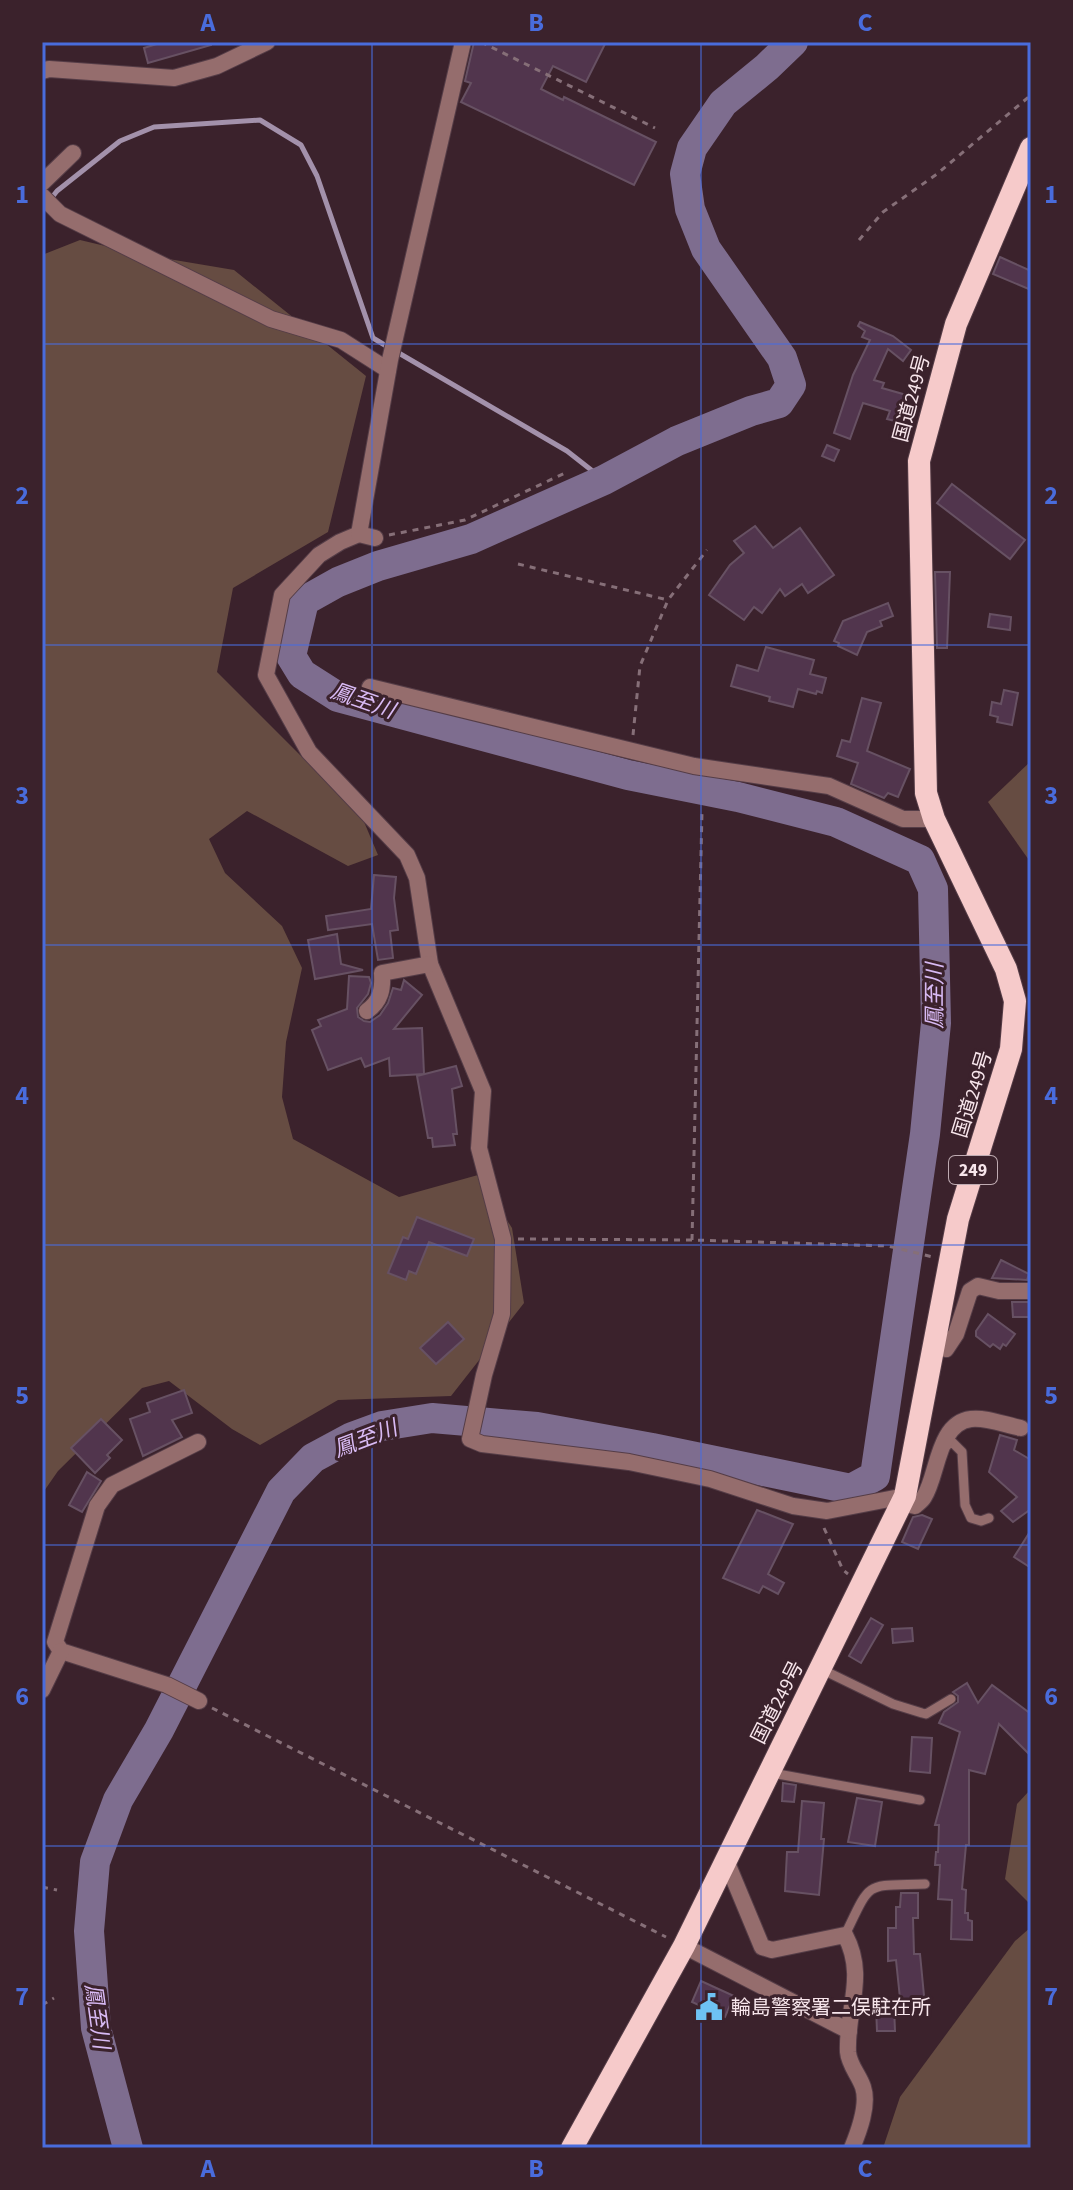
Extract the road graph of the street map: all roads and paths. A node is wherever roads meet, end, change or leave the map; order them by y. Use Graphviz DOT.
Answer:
graph roads {
  1 [pos="267,42"];
  2 [pos="463,42"];
  3 [pos="481,42"];
  4 [pos="42,71"];
  5 [pos="1031,95"];
  6 [pos="655,128"];
  7 [pos="1031,148"];
  8 [pos="73,153"];
  9 [pos="42,183"];
  10 [pos="42,196"];
  11 [pos="859,240"];
  12 [pos="389,365"];
  13 [pos="565,473"];
  14 [pos="367,536"];
  15 [pos="707,550"];
  16 [pos="518,564"];
  17 [pos="668,600"];
  18 [pos="370,687"];
  19 [pos="630,750"];
  20 [pos="702,812"];
  21 [pos="934,819"];
  22 [pos="430,964"];
  23 [pos="367,1011"];
  24 [pos="503,1239"];
  25 [pos="692,1240"];
  26 [pos="949,1260"];
  27 [pos="1031,1291"];
  28 [pos="933,1346"];
  29 [pos="1021,1428"];
  30 [pos="198,1442"];
  31 [pos="940,1450"];
  32 [pos="904,1499"];
  33 [pos="816,1510"];
  34 [pos="989,1518"];
  35 [pos="862,1584"];
  36 [pos="53,1645"];
  37 [pos="821,1669"];
  38 [pos="42,1690"];
  39 [pos="951,1699"];
  40 [pos="199,1701"];
  41 [pos="769,1772"];
  42 [pos="920,1800"];
  43 [pos="725,1858"];
  44 [pos="925,1884"];
  45 [pos="42,1887"];
  46 [pos="57,1890"];
  47 [pos="845,1935"];
  48 [pos="684,1946"];
  49 [pos="54,1998"];
  50 [pos="42,2005"];
  51 [pos="849,2031"];
  52 [pos="572,2148"];
  53 [pos="852,2148"];
  1 -- 4 [label="street"];
  2 -- 12 [label="street"];
  3 -- 6 [label="path"];
  5 -- 11 [label="path"];
  7 -- 21 [label="highway, 国道249号 / 249"];
  8 -- 9 [label="street"];
  10 -- 12 [label="street"];
  12 -- 14 [label="street"];
  13 -- 14 [label="path"];
  14 -- 22 [label="street"];
  15 -- 17 [label="path"];
  16 -- 17 [label="path"];
  17 -- 19 [label="path"];
  18 -- 19 [label="street"];
  19 -- 21 [label="street"];
  20 -- 25 [label="path"];
  21 -- 26 [label="highway, 国道249号 / 249"];
  22 -- 23 [label="street"];
  22 -- 24 [label="street"];
  24 -- 25 [label="path"];
  24 -- 33 [label="street"];
  25 -- 26 [label="path"];
  26 -- 28 [label="highway, 国道249号 / 249"];
  27 -- 28 [label="street"];
  28 -- 32 [label="highway, 国道249号 / 249"];
  29 -- 31 [label="street"];
  30 -- 36 [label="street"];
  31 -- 32 [label="street"];
  31 -- 34 [label="lane"];
  32 -- 33 [label="street"];
  32 -- 35 [label="highway, 国道249号 / 249"];
  33 -- 35 [label="path"];
  35 -- 37 [label="highway, 国道249号 / 249"];
  36 -- 38 [label="street"];
  36 -- 40 [label="street"];
  37 -- 39 [label="lane"];
  37 -- 41 [label="highway, 国道249号 / 249"];
  40 -- 48 [label="path"];
  41 -- 42 [label="lane"];
  41 -- 43 [label="highway, 国道249号 / 249"];
  43 -- 47 [label="street"];
  43 -- 48 [label="highway, 国道249号 / 249"];
  44 -- 47 [label="lane"];
  45 -- 46 [label="path"];
  47 -- 51 [label="street"];
  48 -- 51 [label="street"];
  48 -- 52 [label="highway, 国道249号 / 249"];
  49 -- 50 [label="path"];
  51 -- 53 [label="street"];
}
